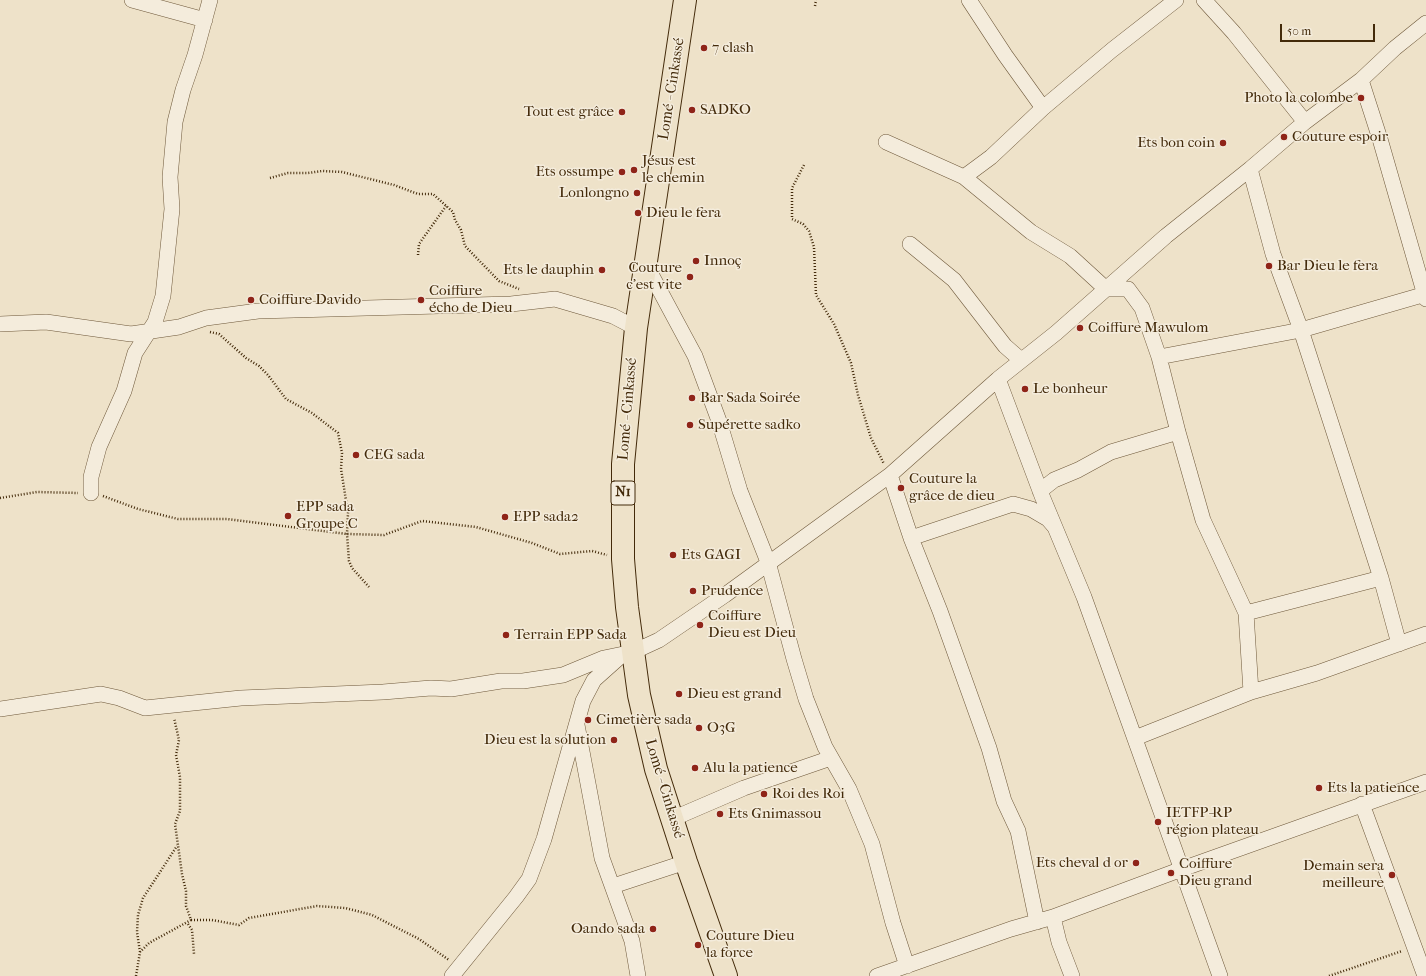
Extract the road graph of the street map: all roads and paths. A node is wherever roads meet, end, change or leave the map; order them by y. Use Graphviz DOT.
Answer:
graph roads {
  1 [pos="132,0"];
  2 [pos="210,0"];
  3 [pos="685,0"];
  4 [pos="816,0"];
  5 [pos="1176,0"];
  6 [pos="1204,0"];
  7 [pos="974,2"];
  8 [pos="815,6"];
  9 [pos="204,20"];
  10 [pos="1426,23"];
  11 [pos="1361,80"];
  12 [pos="1043,108"];
  13 [pos="1305,122"];
  14 [pos="886,142"];
  15 [pos="804,165"];
  16 [pos="1250,169"];
  17 [pos="964,177"];
  18 [pos="270,178"];
  19 [pos="446,206"];
  20 [pos="910,244"];
  21 [pos="418,255"];
  22 [pos="645,263"];
  23 [pos="519,289"];
  24 [pos="1106,289"];
  25 [pos="1425,296"];
  26 [pos="197,322"];
  27 [pos="0,324"];
  28 [pos="636,328"];
  29 [pos="1301,330"];
  30 [pos="149,332"];
  31 [pos="1159,357"];
  32 [pos="1022,360"];
  33 [pos="998,379"];
  34 [pos="1178,432"];
  35 [pos="890,475"];
  36 [pos="1040,491"];
  37 [pos="91,494"];
  38 [pos="0,498"];
  39 [pos="1055,526"];
  40 [pos="347,534"];
  41 [pos="911,538"];
  42 [pos="623,559"];
  43 [pos="768,562"];
  44 [pos="1381,578"];
  45 [pos="369,587"];
  46 [pos="1246,613"];
  47 [pos="1426,634"];
  48 [pos="1399,644"];
  49 [pos="628,653"];
  50 [pos="1251,692"];
  51 [pos="180,703"];
  52 [pos="0,710"];
  53 [pos="576,722"];
  54 [pos="1135,738"];
  55 [pos="831,758"];
  56 [pos="1426,782"];
  57 [pos="1362,804"];
  58 [pos="672,818"];
  59 [pos="177,846"];
  60 [pos="686,862"];
  61 [pos="1182,869"];
  62 [pos="613,886"];
  63 [pos="1053,917"];
  64 [pos="191,920"];
  65 [pos="1037,922"];
  66 [pos="188,924"];
  67 [pos="1414,947"];
  68 [pos="140,952"];
  69 [pos="194,954"];
  70 [pos="907,966"];
  71 [pos="456,971"];
  72 [pos="136,976"];
  73 [pos="638,976"];
  74 [pos="726,976"];
  75 [pos="877,976"];
  76 [pos="1072,976"];
  77 [pos="1220,976"];
  78 [pos="1328,976"];
  79 [pos="1425,976"];
  1 -- 9 [label="street"];
  2 -- 9 [label="street"];
  3 -- 22 [label="highway, Lomé - Cinkassé / N1"];
  4 -- 8 [label="path"];
  5 -- 12 [label="street"];
  6 -- 13 [label="street"];
  7 -- 12 [label="street"];
  9 -- 30 [label="street"];
  10 -- 11 [label="street"];
  11 -- 13 [label="street"];
  11 -- 25 [label="street"];
  12 -- 17 [label="street"];
  13 -- 16 [label="street"];
  14 -- 17 [label="street"];
  15 -- 35 [label="path"];
  16 -- 24 [label="street"];
  16 -- 29 [label="street"];
  17 -- 24 [label="street"];
  18 -- 19 [label="path"];
  19 -- 21 [label="path"];
  19 -- 23 [label="path"];
  20 -- 32 [label="street"];
  22 -- 28 [label="highway, Lomé - Cinkassé / N1"];
  22 -- 43 [label="street"];
  24 -- 31 [label="street"];
  24 -- 32 [label="street"];
  25 -- 29 [label="street"];
  26 -- 28 [label="street"];
  26 -- 30 [label="street"];
  26 -- 40 [label="path"];
  27 -- 30 [label="street"];
  28 -- 42 [label="highway, Lomé - Cinkassé / N1"];
  29 -- 31 [label="street"];
  29 -- 44 [label="street"];
  30 -- 37 [label="street"];
  31 -- 34 [label="street"];
  32 -- 33 [label="street"];
  33 -- 35 [label="street"];
  33 -- 36 [label="street"];
  34 -- 36 [label="street"];
  34 -- 46 [label="street"];
  35 -- 41 [label="street"];
  35 -- 43 [label="street"];
  36 -- 39 [label="street"];
  37 -- 38 [label="path"];
  37 -- 40 [label="path"];
  39 -- 41 [label="street"];
  39 -- 54 [label="street"];
  40 -- 42 [label="path"];
  40 -- 45 [label="path"];
  41 -- 65 [label="street"];
  42 -- 49 [label="highway, Lomé - Cinkassé / N1"];
  43 -- 49 [label="street"];
  43 -- 55 [label="street"];
  44 -- 46 [label="street"];
  44 -- 48 [label="street"];
  46 -- 50 [label="street"];
  47 -- 48 [label="street"];
  48 -- 50 [label="street"];
  49 -- 51 [label="street"];
  49 -- 53 [label="street"];
  49 -- 58 [label="highway, Lomé - Cinkassé / N1"];
  50 -- 54 [label="street"];
  51 -- 52 [label="street"];
  51 -- 59 [label="path"];
  53 -- 62 [label="street"];
  53 -- 71 [label="street"];
  54 -- 61 [label="street"];
  55 -- 58 [label="street"];
  55 -- 70 [label="street"];
  56 -- 57 [label="street"];
  57 -- 61 [label="street"];
  57 -- 67 [label="street"];
  58 -- 60 [label="highway, Lomé - Cinkassé / N1"];
  59 -- 64 [label="path"];
  59 -- 68 [label="path"];
  60 -- 62 [label="street"];
  60 -- 74 [label="highway, Lomé - Cinkassé / N1"];
  61 -- 63 [label="street"];
  61 -- 77 [label="street"];
  62 -- 73 [label="street"];
  63 -- 65 [label="street"];
  63 -- 76 [label="street"];
  64 -- 66 [label="path"];
  64 -- 71 [label="path"];
  65 -- 70 [label="street"];
  66 -- 68 [label="path"];
  66 -- 69 [label="path"];
  67 -- 78 [label="path"];
  67 -- 79 [label="street"];
  68 -- 72 [label="path"];
  70 -- 75 [label="street"];
}
